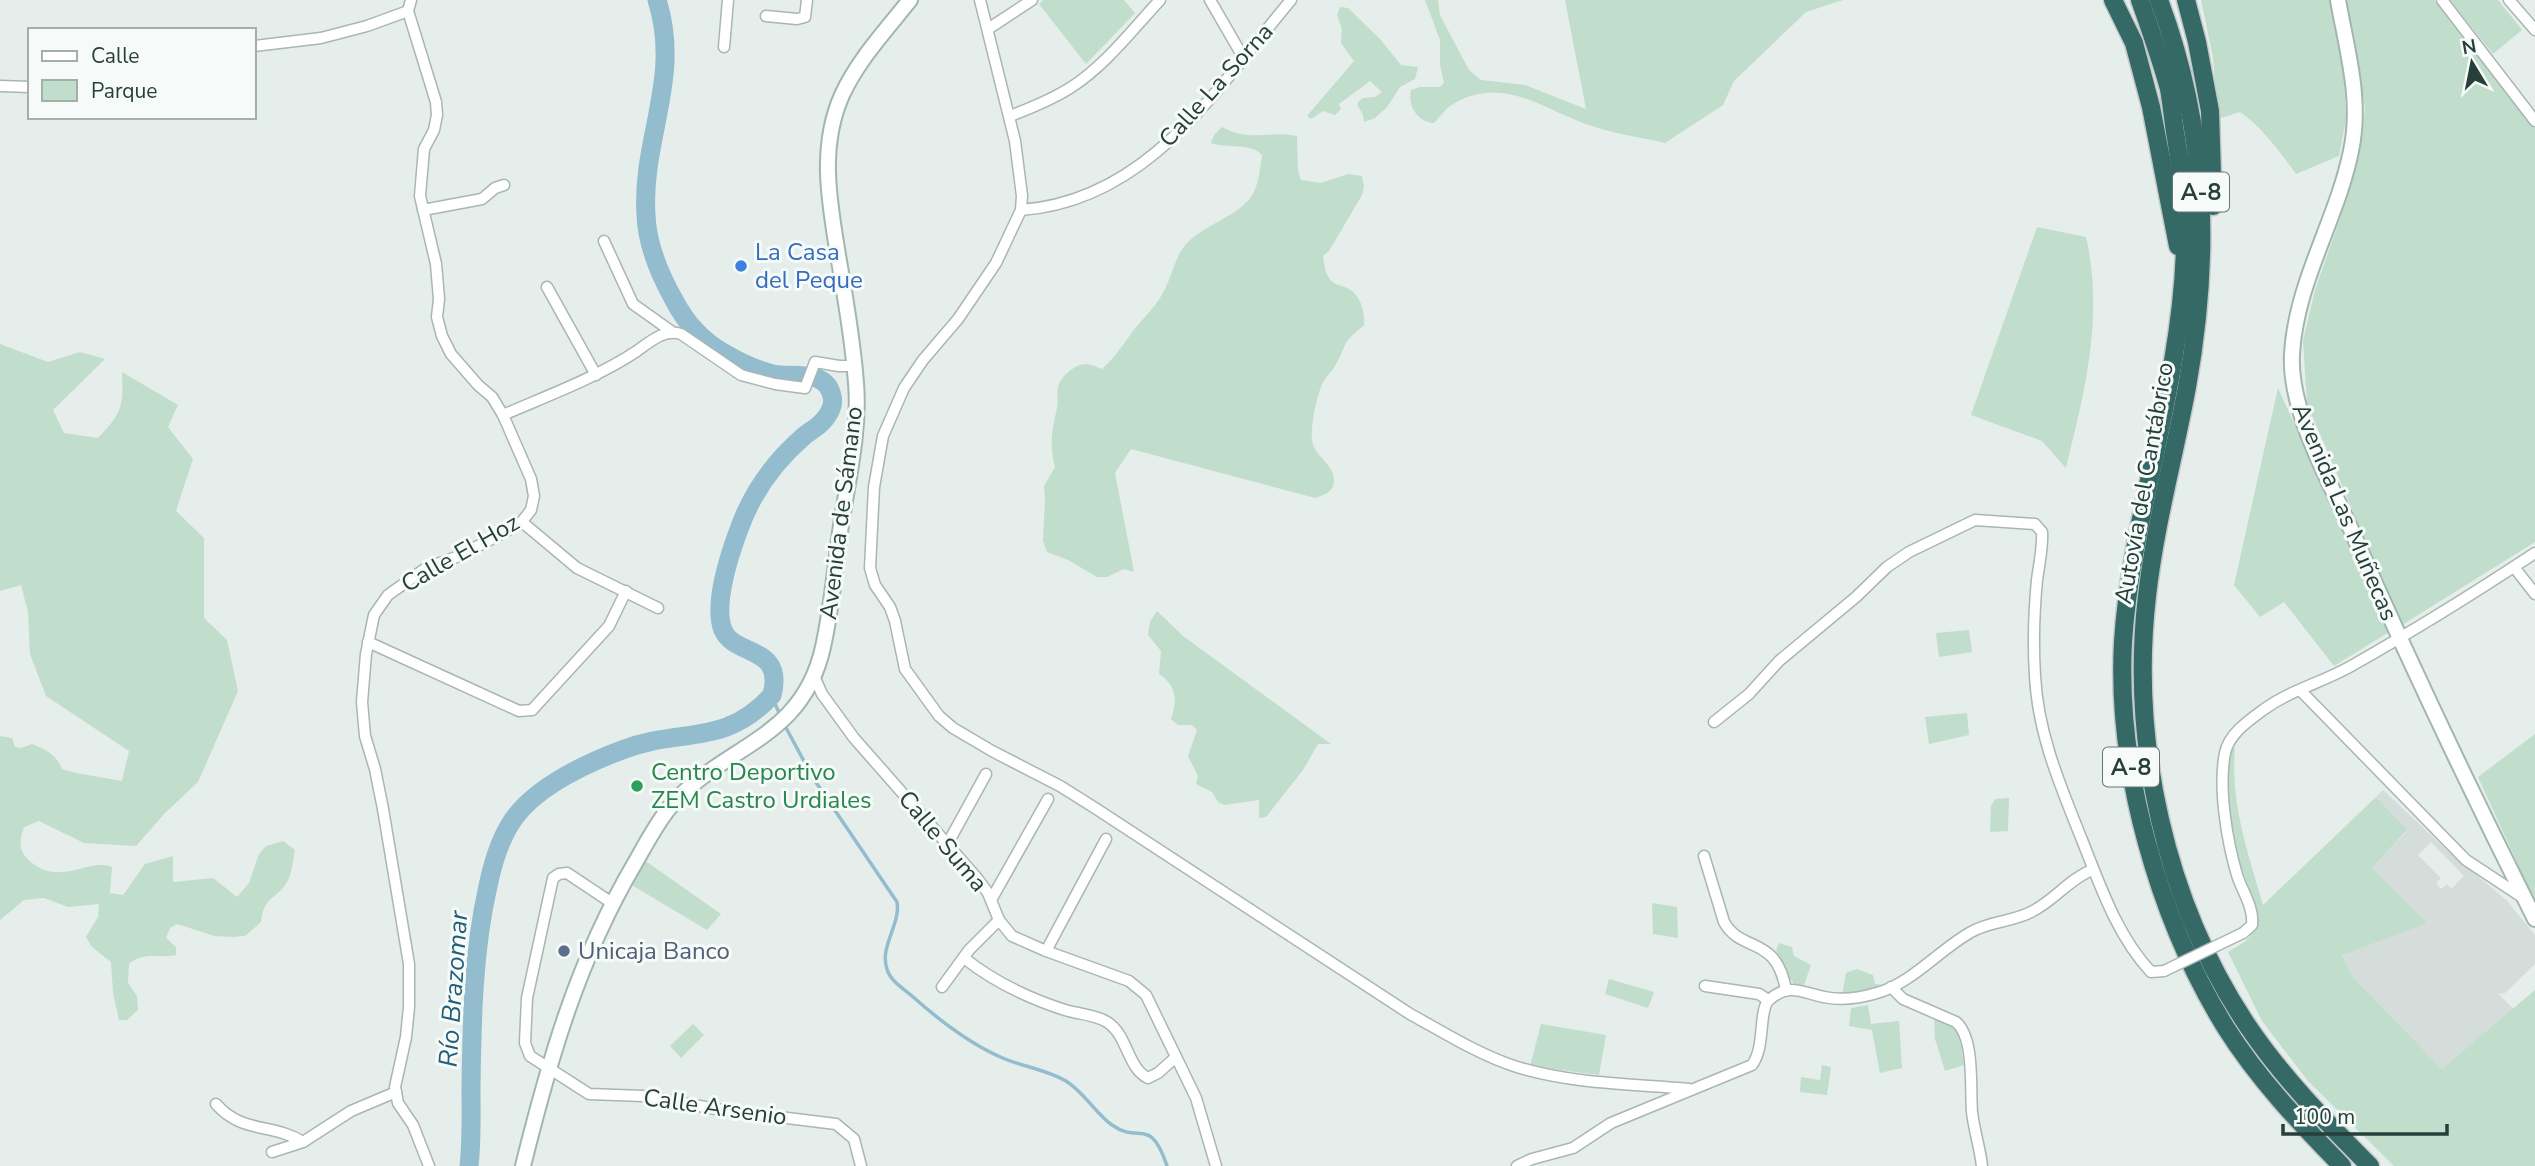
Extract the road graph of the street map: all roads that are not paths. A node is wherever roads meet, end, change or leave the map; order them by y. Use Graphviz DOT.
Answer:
graph roads {
  1 [pos="728,0"];
  2 [pos="807,0"];
  3 [pos="980,0"];
  4 [pos="1031,0"];
  5 [pos="1160,0"];
  6 [pos="1210,0"];
  7 [pos="1291,0"];
  8 [pos="2113,0"];
  9 [pos="2140,0"];
  10 [pos="2160,0"];
  11 [pos="2186,0"];
  12 [pos="2338,0"];
  13 [pos="2442,0"];
  14 [pos="2509,0"];
  15 [pos="902,3"];
  16 [pos="409,5"];
  17 [pos="766,16"];
  18 [pos="988,29"];
  19 [pos="2535,30"];
  20 [pos="256,46"];
  21 [pos="724,47"];
  22 [pos="1243,57"];
  23 [pos="0,86"];
  24 [pos="28,87"];
  25 [pos="1010,116"];
  26 [pos="2535,121"];
  27 [pos="504,185"];
  28 [pos="423,210"];
  29 [pos="1021,210"];
  30 [pos="604,241"];
  31 [pos="2184,267"];
  32 [pos="2202,271"];
  33 [pos="547,287"];
  34 [pos="671,331"];
  35 [pos="854,366"];
  36 [pos="596,374"];
  37 [pos="503,415"];
  38 [pos="522,522"];
  39 [pos="2535,553"];
  40 [pos="2514,566"];
  41 [pos="626,591"];
  42 [pos="2535,594"];
  43 [pos="658,608"];
  44 [pos="2399,636"];
  45 [pos="369,642"];
  46 [pos="814,676"];
  47 [pos="2300,690"];
  48 [pos="1714,722"];
  49 [pos="986,774"];
  50 [pos="1048,799"];
  51 [pos="1106,839"];
  52 [pos="948,843"];
  53 [pos="1704,856"];
  54 [pos="2092,870"];
  55 [pos="2525,899"];
  56 [pos="991,900"];
  57 [pos="612,903"];
  58 [pos="2535,919"];
  59 [pos="999,920"];
  60 [pos="1046,951"];
  61 [pos="964,958"];
  62 [pos="1705,986"];
  63 [pos="942,987"];
  64 [pos="1891,987"];
  65 [pos="1786,990"];
  66 [pos="1768,1000"];
  67 [pos="1177,1057"];
  68 [pos="549,1069"];
  69 [pos="1689,1089"];
  70 [pos="396,1092"];
  71 [pos="216,1104"];
  72 [pos="303,1142"];
  73 [pos="272,1152"];
  74 [pos="429,1166"];
  75 [pos="523,1166"];
  76 [pos="861,1166"];
  77 [pos="1216,1166"];
  78 [pos="1517,1166"];
  79 [pos="1982,1166"];
  80 [pos="2342,1166"];
  81 [pos="2370,1166"];
  1 -- 21 [label="street"];
  2 -- 17 [label="street"];
  3 -- 18 [label="street"];
  4 -- 18 [label="street"];
  5 -- 25 [label="street"];
  6 -- 22 [label="street"];
  7 -- 22 [label="street, Calle La Sorna"];
  8 -- 31 [label="highway"];
  9 -- 31 [label="highway, Autovía del Cantábrico / A-8"];
  10 -- 32 [label="highway, Autovía del Cantábrico / A-8"];
  11 -- 32 [label="highway"];
  12 -- 44 [label="street, Avenida Las Muñecas"];
  13 -- 26 [label="street"];
  14 -- 19 [label="street"];
  15 -- 35 [label="street, Avenida de Sámano"];
  16 -- 20 [label="street"];
  16 -- 28 [label="street, Calle El Hoz"];
  18 -- 25 [label="street"];
  22 -- 29 [label="street, Calle La Sorna"];
  23 -- 24 [label="street"];
  25 -- 29 [label="street"];
  27 -- 28 [label="street"];
  28 -- 37 [label="street, Calle El Hoz"];
  29 -- 69 [label="street"];
  30 -- 34 [label="street"];
  31 -- 80 [label="highway, Autovía del Cantábrico / A-8"];
  32 -- 81 [label="highway, Autovía del Cantábrico / A-8"];
  33 -- 36 [label="street"];
  34 -- 35 [label="street"];
  34 -- 36 [label="street"];
  35 -- 46 [label="street, Avenida de Sámano"];
  36 -- 37 [label="street"];
  37 -- 38 [label="street, Calle El Hoz"];
  38 -- 41 [label="street"];
  38 -- 45 [label="street, Calle El Hoz"];
  39 -- 40 [label="street"];
  40 -- 42 [label="street"];
  40 -- 44 [label="street"];
  41 -- 43 [label="street"];
  41 -- 45 [label="street"];
  44 -- 47 [label="street"];
  44 -- 55 [label="street, Avenida Las Muñecas"];
  45 -- 70 [label="street, Calle El Hoz"];
  46 -- 52 [label="street, Calle Suma"];
  46 -- 57 [label="street, Avenida de Sámano"];
  47 -- 54 [label="street, bridge"];
  47 -- 55 [label="street"];
  48 -- 54 [label="street"];
  49 -- 52 [label="street"];
  50 -- 56 [label="street"];
  51 -- 60 [label="street"];
  52 -- 56 [label="street, Calle Suma"];
  53 -- 65 [label="street"];
  54 -- 64 [label="street"];
  55 -- 58 [label="street, Avenida Las Muñecas"];
  56 -- 59 [label="street, Calle Suma"];
  57 -- 68 [label="street"];
  57 -- 68 [label="street, Calle Arsenio"];
  59 -- 60 [label="street, Calle Suma"];
  59 -- 61 [label="street"];
  60 -- 67 [label="street, Calle Suma"];
  61 -- 63 [label="street"];
  61 -- 67 [label="street"];
  62 -- 66 [label="street"];
  64 -- 65 [label="street"];
  64 -- 79 [label="street"];
  65 -- 66 [label="street"];
  66 -- 69 [label="street"];
  67 -- 77 [label="street, Calle Suma"];
  68 -- 75 [label="street"];
  68 -- 76 [label="street, Calle Arsenio"];
  69 -- 78 [label="street"];
  70 -- 72 [label="street"];
  70 -- 74 [label="street"];
  71 -- 72 [label="street"];
  72 -- 73 [label="street"];
}
